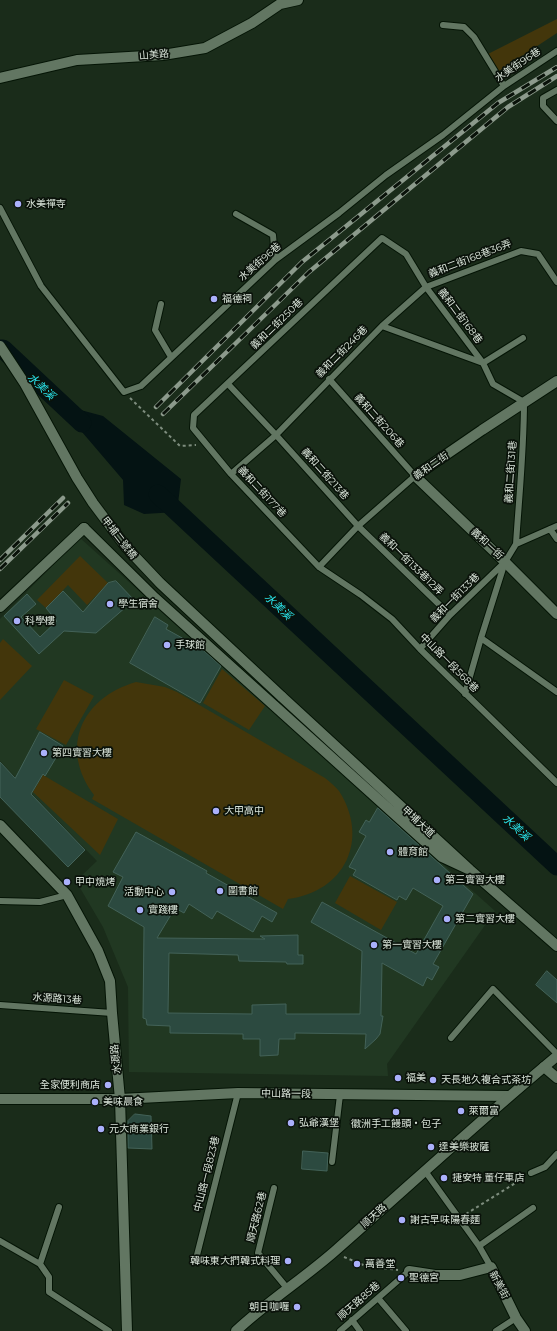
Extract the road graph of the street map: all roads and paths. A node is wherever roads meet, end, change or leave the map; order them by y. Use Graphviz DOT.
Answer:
graph roads {
  1 [pos="298,0"];
  2 [pos="444,25"];
  3 [pos="557,51"];
  4 [pos="0,78"];
  5 [pos="504,86"];
  6 [pos="557,90"];
  7 [pos="557,120"];
  8 [pos="0,208"];
  9 [pos="236,214"];
  10 [pos="382,238"];
  11 [pos="275,260"];
  12 [pos="557,282"];
  13 [pos="426,287"];
  14 [pos="161,304"];
  15 [pos="382,326"];
  16 [pos="523,338"];
  17 [pos="0,346"];
  18 [pos="171,357"];
  19 [pos="483,363"];
  20 [pos="328,379"];
  21 [pos="557,381"];
  22 [pos="228,384"];
  23 [pos="124,392"];
  24 [pos="524,402"];
  25 [pos="193,428"];
  26 [pos="276,435"];
  27 [pos="205,444"];
  28 [pos="231,474"];
  29 [pos="415,476"];
  30 [pos="358,526"];
  31 [pos="557,526"];
  32 [pos="550,529"];
  33 [pos="557,539"];
  34 [pos="516,544"];
  35 [pos="505,562"];
  36 [pos="319,567"];
  37 [pos="0,607"];
  38 [pos="557,614"];
  39 [pos="450,615"];
  40 [pos="481,638"];
  41 [pos="420,649"];
  42 [pos="557,692"];
  43 [pos="465,694"];
  44 [pos="281,696"];
  45 [pos="557,783"];
  46 [pos="0,825"];
  47 [pos="470,870"];
  48 [pos="67,895"];
  49 [pos="0,901"];
  50 [pos="557,946"];
  51 [pos="0,1005"];
  52 [pos="112,1013"];
  53 [pos="451,1038"];
  54 [pos="557,1055"];
  55 [pos="544,1067"];
  56 [pos="557,1078"];
  57 [pos="238,1093"];
  58 [pos="340,1094"];
  59 [pos="509,1096"];
  60 [pos="120,1098"];
  61 [pos="0,1099"];
  62 [pos="557,1154"];
  63 [pos="332,1162"];
  64 [pos="425,1171"];
  65 [pos="531,1173"];
  66 [pos="274,1188"];
  67 [pos="59,1207"];
  68 [pos="533,1208"];
  69 [pos="460,1218"];
  70 [pos="0,1241"];
  71 [pos="479,1246"];
  72 [pos="334,1252"];
  73 [pos="196,1259"];
  74 [pos="40,1264"];
  75 [pos="491,1267"];
  76 [pos="409,1271"];
  77 [pos="287,1288"];
  78 [pos="378,1298"];
  79 [pos="516,1318"];
  80 [pos="352,1320"];
  81 [pos="238,1330"];
  82 [pos="109,1331"];
  83 [pos="127,1331"];
  84 [pos="340,1331"];
  85 [pos="360,1331"];
  86 [pos="406,1331"];
  87 [pos="496,1331"];
  88 [pos="525,1331"];
  1 -- 4 [label="street, 山美路"];
  2 -- 5 [label="lane"];
  3 -- 5 [label="lane, 水美街96巷"];
  5 -- 11 [label="lane, 水美街96巷"];
  6 -- 7 [label="lane"];
  8 -- 23 [label="lane"];
  9 -- 11 [label="lane"];
  10 -- 13 [label="lane, 義和二街168巷"];
  10 -- 22 [label="lane, 義和二街250巷"];
  11 -- 18 [label="lane, 水美街96巷"];
  12 -- 13 [label="lane, 義和二街168巷36弄"];
  13 -- 15 [label="lane, 義和二街246巷"];
  13 -- 19 [label="lane, 義和二街168巷"];
  14 -- 18 [label="lane"];
  15 -- 19 [label="lane"];
  15 -- 20 [label="lane, 義和二街246巷"];
  16 -- 19 [label="lane"];
  17 -- 44 [label="street, 甲埔二號橋, bridge"];
  18 -- 23 [label="lane, 水美街96巷"];
  19 -- 24 [label="lane, 義和二街168巷"];
  20 -- 26 [label="lane, 義和二街246巷"];
  20 -- 29 [label="lane, 義和二街206巷"];
  21 -- 24 [label="street, 義和二街"];
  22 -- 25 [label="lane, 義和二街250巷"];
  22 -- 26 [label="lane, 義和二街213巷"];
  23 -- 27 [label="path"];
  24 -- 29 [label="street, 義和二街"];
  24 -- 34 [label="lane, 義和二街131巷"];
  25 -- 27 [label="lane, 義和二街177巷"];
  26 -- 28 [label="lane"];
  26 -- 30 [label="lane, 義和二街213巷"];
  27 -- 28 [label="lane, 義和二街177巷"];
  28 -- 36 [label="lane, 義和二街177巷"];
  29 -- 30 [label="lane, 義和二街"];
  29 -- 35 [label="street, 義和一街"];
  30 -- 36 [label="lane, 義和二街"];
  30 -- 39 [label="lane, 義和一街133巷12弄"];
  31 -- 32 [label="lane"];
  32 -- 33 [label="lane"];
  32 -- 34 [label="lane"];
  34 -- 35 [label="lane"];
  35 -- 38 [label="street, 義和一街"];
  35 -- 39 [label="lane, 義和一街133巷"];
  35 -- 40 [label="lane"];
  36 -- 41 [label="lane, 中山路一段568巷"];
  37 -- 47 [label="street"];
  39 -- 41 [label="lane, 義和一街133巷"];
  40 -- 42 [label="lane"];
  40 -- 43 [label="lane"];
  41 -- 43 [label="lane, 中山路一段568巷"];
  43 -- 45 [label="lane, 中山路一段568巷"];
  44 -- 47 [label="street, 甲埔大道"];
  46 -- 48 [label="street, 水源路"];
  47 -- 50 [label="street, 甲埔大道"];
  48 -- 49 [label="lane"];
  48 -- 52 [label="street, 水源路"];
  51 -- 52 [label="lane, 水源路13巷"];
  52 -- 60 [label="street, 水源路"];
  53 -- 54 [label="lane"];
  54 -- 55 [label="street"];
  55 -- 56 [label="street"];
  55 -- 59 [label="street"];
  57 -- 58 [label="street, 中山路一段"];
  57 -- 60 [label="street, 中山路一段"];
  57 -- 73 [label="lane, 中山路一段823巷"];
  58 -- 59 [label="street, 中山路一段"];
  58 -- 63 [label="lane"];
  59 -- 64 [label="street, 順天路"];
  60 -- 61 [label="street, 中山路一段"];
  60 -- 83 [label="street, 水源路"];
  62 -- 65 [label="lane"];
  64 -- 69 [label="lane"];
  64 -- 72 [label="street, 順天路"];
  65 -- 69 [label="path"];
  66 -- 77 [label="lane, 順天路62巷"];
  67 -- 74 [label="lane"];
  68 -- 71 [label="lane"];
  69 -- 71 [label="lane"];
  70 -- 74 [label="lane"];
  71 -- 75 [label="lane"];
  72 -- 76 [label="path"];
  72 -- 77 [label="street, 順天路"];
  74 -- 82 [label="lane"];
  75 -- 76 [label="street, 新美街"];
  75 -- 79 [label="street, 新美街"];
  76 -- 78 [label="lane, 順天路85巷"];
  77 -- 81 [label="street, 順天路"];
  78 -- 80 [label="lane, 順天路85巷"];
  78 -- 86 [label="lane"];
  79 -- 87 [label="lane"];
  79 -- 88 [label="street, 新美街"];
  80 -- 84 [label="lane, 順天路85巷"];
  80 -- 85 [label="lane"];
}
